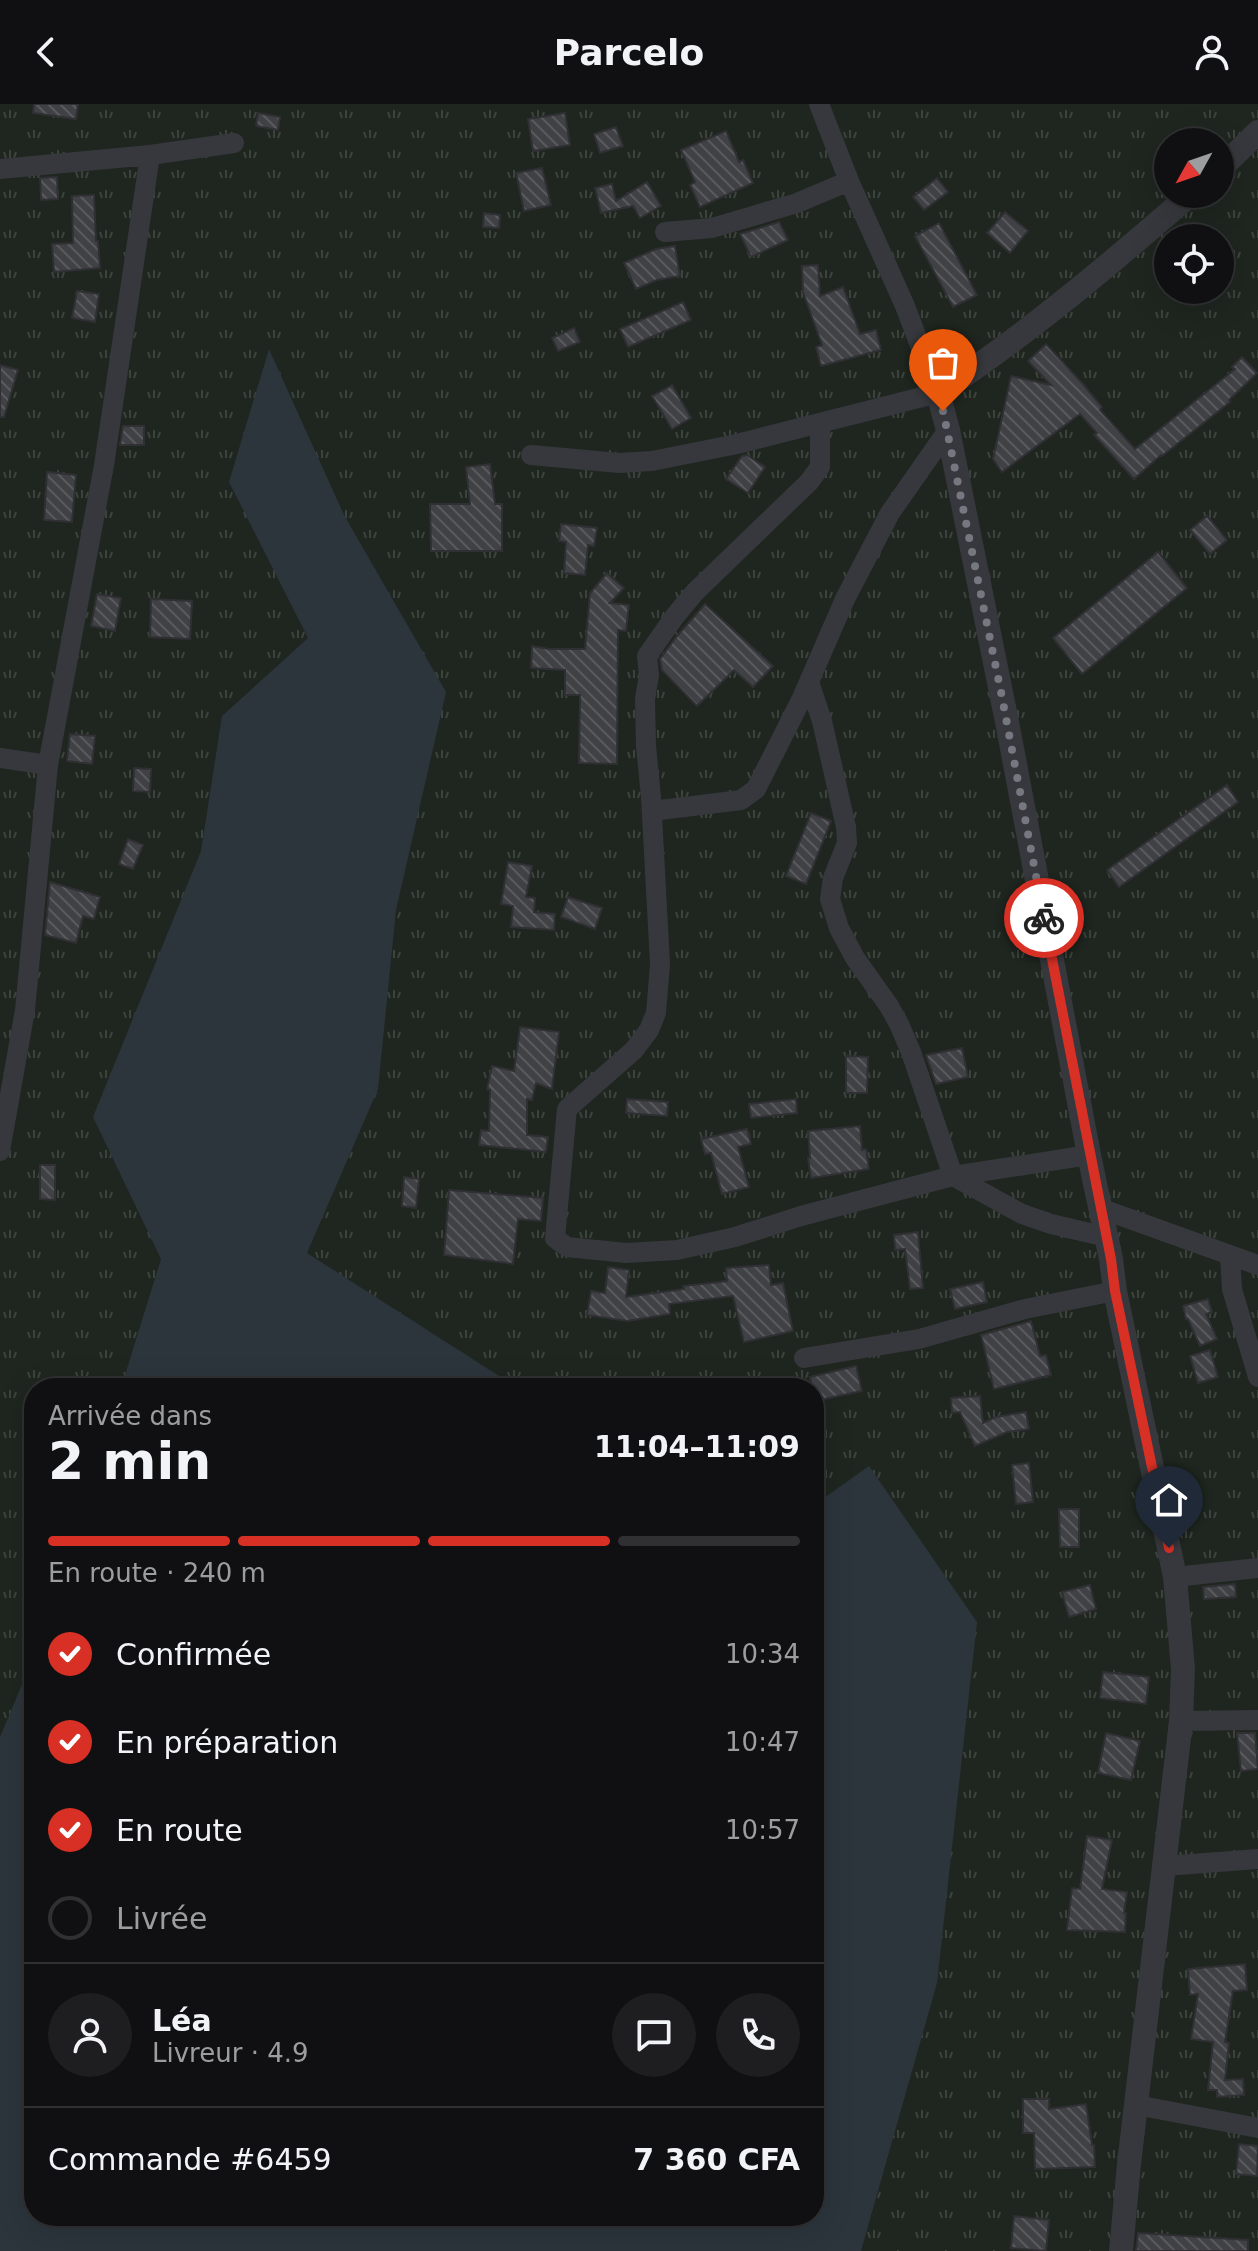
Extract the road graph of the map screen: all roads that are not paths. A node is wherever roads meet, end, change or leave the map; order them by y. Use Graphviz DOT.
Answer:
graph roads {
  1 [pos="819,104"];
  2 [pos="1258,132"];
  3 [pos="234,143"];
  4 [pos="150,155"];
  5 [pos="1234,155"];
  6 [pos="0,169"];
  7 [pos="849,181"];
  8 [pos="1175,208"];
  9 [pos="665,232"];
  10 [pos="938,393"];
  11 [pos="820,423"];
  12 [pos="948,430"];
  13 [pos="531,455"];
  14 [pos="809,682"];
  15 [pos="0,758"];
  16 [pos="48,765"];
  17 [pos="652,811"];
  18 [pos="0,1151"];
  19 [pos="1089,1155"];
  20 [pos="953,1176"];
  21 [pos="1102,1209"];
  22 [pos="1107,1237"];
  23 [pos="1230,1255"];
  24 [pos="1258,1265"];
  25 [pos="1115,1291"];
  26 [pos="804,1358"];
  27 [pos="1258,1377"];
  28 [pos="1258,1568"];
  29 [pos="1175,1577"];
  30 [pos="1258,1720"];
  31 [pos="1181,1721"];
  32 [pos="1258,1859"];
  33 [pos="1165,1866"];
  34 [pos="1136,2105"];
  35 [pos="1258,2128"];
  36 [pos="1121,2251"];
  1 -- 7 [label="street"];
  2 -- 5 [label="street"];
  3 -- 4 [label="street"];
  4 -- 6 [label="street"];
  4 -- 16 [label="street"];
  7 -- 9 [label="street"];
  7 -- 10 [label="street"];
  8 -- 10 [label="street"];
  10 -- 11 [label="street"];
  10 -- 12 [label="street"];
  11 -- 13 [label="street"];
  11 -- 17 [label="street"];
  12 -- 14 [label="street"];
  12 -- 19 [label="street"];
  14 -- 17 [label="street"];
  14 -- 20 [label="street"];
  15 -- 16 [label="street"];
  16 -- 18 [label="street"];
  17 -- 20 [label="street"];
  19 -- 20 [label="street"];
  19 -- 21 [label="street"];
  20 -- 22 [label="street"];
  21 -- 22 [label="street"];
  21 -- 23 [label="street"];
  22 -- 25 [label="street"];
  23 -- 24 [label="street"];
  23 -- 27 [label="street"];
  25 -- 26 [label="street"];
  25 -- 29 [label="street"];
  28 -- 29 [label="street"];
  29 -- 31 [label="street"];
  30 -- 31 [label="street"];
  31 -- 33 [label="street"];
  32 -- 33 [label="street"];
  33 -- 34 [label="street"];
  34 -- 35 [label="street"];
  34 -- 36 [label="street"];
}
